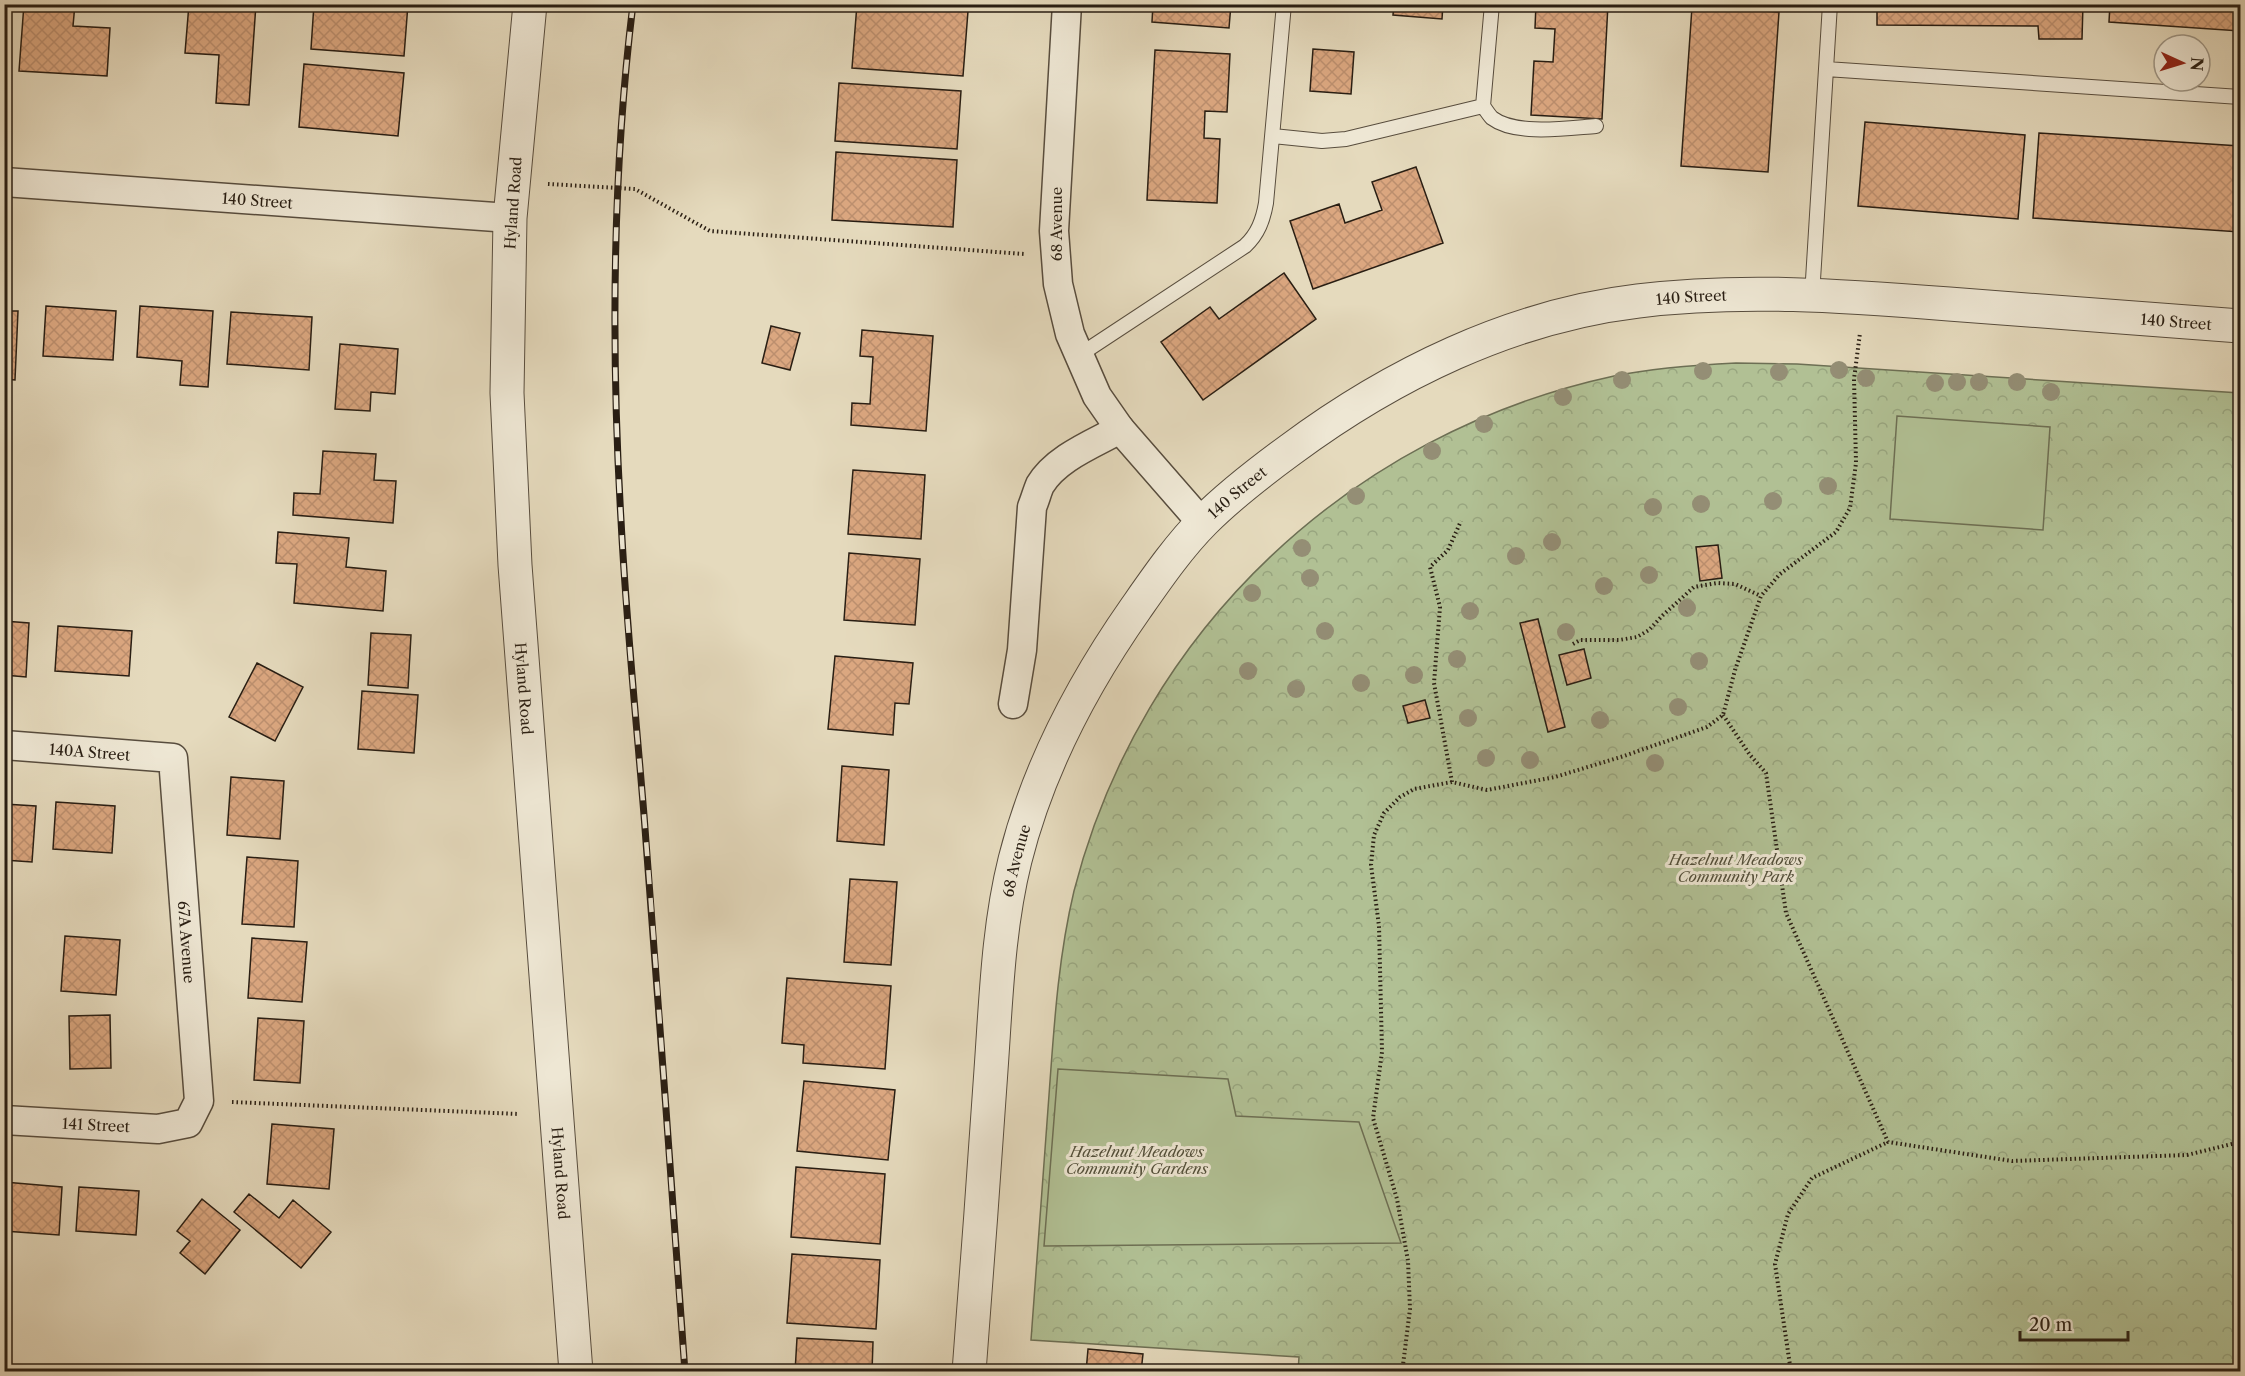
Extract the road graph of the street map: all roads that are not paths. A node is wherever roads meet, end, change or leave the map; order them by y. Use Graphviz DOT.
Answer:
graph roads {
  1 [pos="530,4"];
  2 [pos="1067,4"];
  3 [pos="1284,4"];
  4 [pos="1492,4"];
  5 [pos="1830,4"];
  6 [pos="1826,69"];
  7 [pos="2241,97"];
  8 [pos="1484,106"];
  9 [pos="1596,126"];
  10 [pos="1273,136"];
  11 [pos="4,183"];
  12 [pos="510,218"];
  13 [pos="1812,296"];
  14 [pos="2241,326"];
  15 [pos="1078,356"];
  16 [pos="1120,429"];
  17 [pos="1202,523"];
  18 [pos="1013,704"];
  19 [pos="4,745"];
  20 [pos="173,758"];
  21 [pos="4,1120"];
  22 [pos="188,1123"];
  23 [pos="576,1371"];
  24 [pos="969,1371"];
  1 -- 12 [label="street, Hyland Road"];
  2 -- 15 [label="street, 68 Avenue"];
  3 -- 10 [label="lane"];
  4 -- 8 [label="lane"];
  5 -- 6 [label="lane"];
  6 -- 7 [label="lane"];
  6 -- 13 [label="lane"];
  8 -- 9 [label="lane"];
  8 -- 10 [label="lane"];
  10 -- 15 [label="lane"];
  11 -- 12 [label="street, 140 Street"];
  12 -- 23 [label="street, Hyland Road"];
  13 -- 14 [label="street, 140 Street"];
  13 -- 17 [label="street, 140 Street"];
  15 -- 16 [label="street, 68 Avenue"];
  16 -- 17 [label="street, 68 Avenue"];
  16 -- 18 [label="street"];
  17 -- 24 [label="street, 68 Avenue"];
  19 -- 20 [label="street, 140A Street"];
  20 -- 22 [label="street, 67A Avenue"];
  21 -- 22 [label="street, 141 Street"];
}
